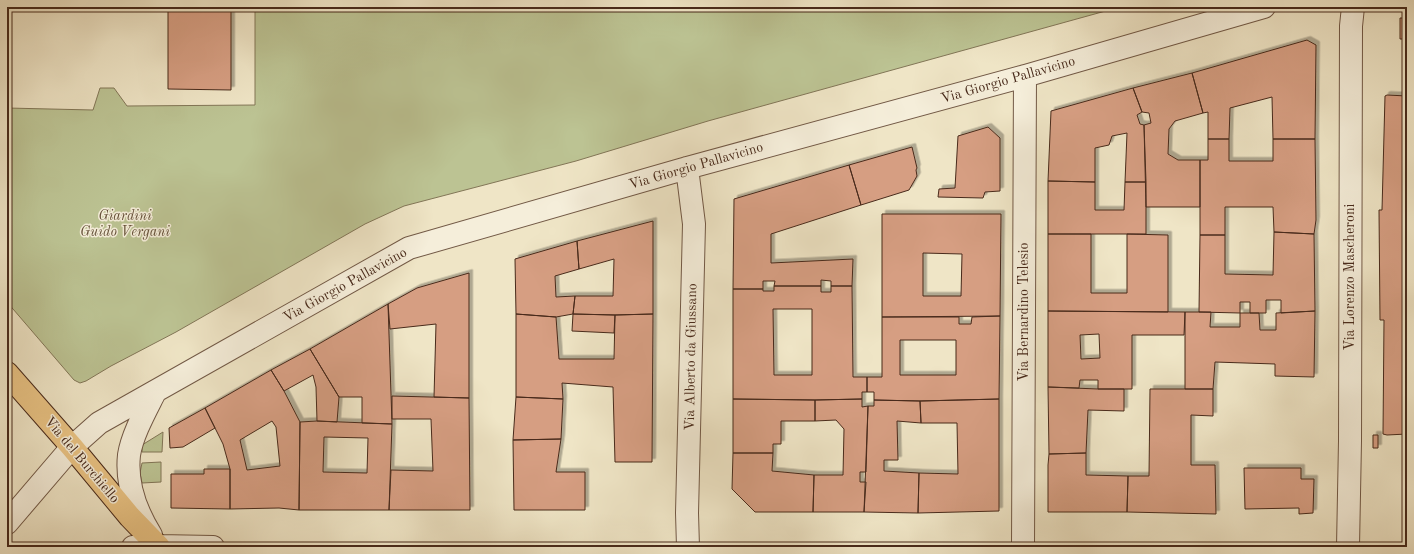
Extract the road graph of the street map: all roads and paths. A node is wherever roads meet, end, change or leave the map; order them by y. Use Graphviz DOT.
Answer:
graph roads {
  1 [pos="1264,7"];
  2 [pos="1353,7"];
  3 [pos="1025,76"];
  4 [pos="687,168"];
  5 [pos="7,373"];
  6 [pos="155,392"];
  7 [pos="72,447"];
  8 [pos="7,524"];
  9 [pos="158,546"];
  10 [pos="132,547"];
  11 [pos="213,547"];
  12 [pos="688,547"];
  13 [pos="1023,547"];
  14 [pos="1348,547"];
  1 -- 3 [label="street, Via Giorgio Pallavicino"];
  2 -- 14 [label="street, Via Lorenzo Mascheroni"];
  3 -- 4 [label="street, Via Giorgio Pallavicino"];
  3 -- 13 [label="street, Via Bernardino Telesio"];
  4 -- 6 [label="street, Via Giorgio Pallavicino"];
  4 -- 12 [label="street, Via Alberto da Giussano"];
  5 -- 7 [label="main road, Via del Burchiello"];
  6 -- 7 [label="street, Via Giorgio Pallavicino"];
  6 -- 9 [label="street"];
  7 -- 8 [label="street, Via Giorgio Pallavicino"];
  7 -- 9 [label="main road, Via del Burchiello"];
  9 -- 10 [label="street"];
  9 -- 11 [label="street"];
}
